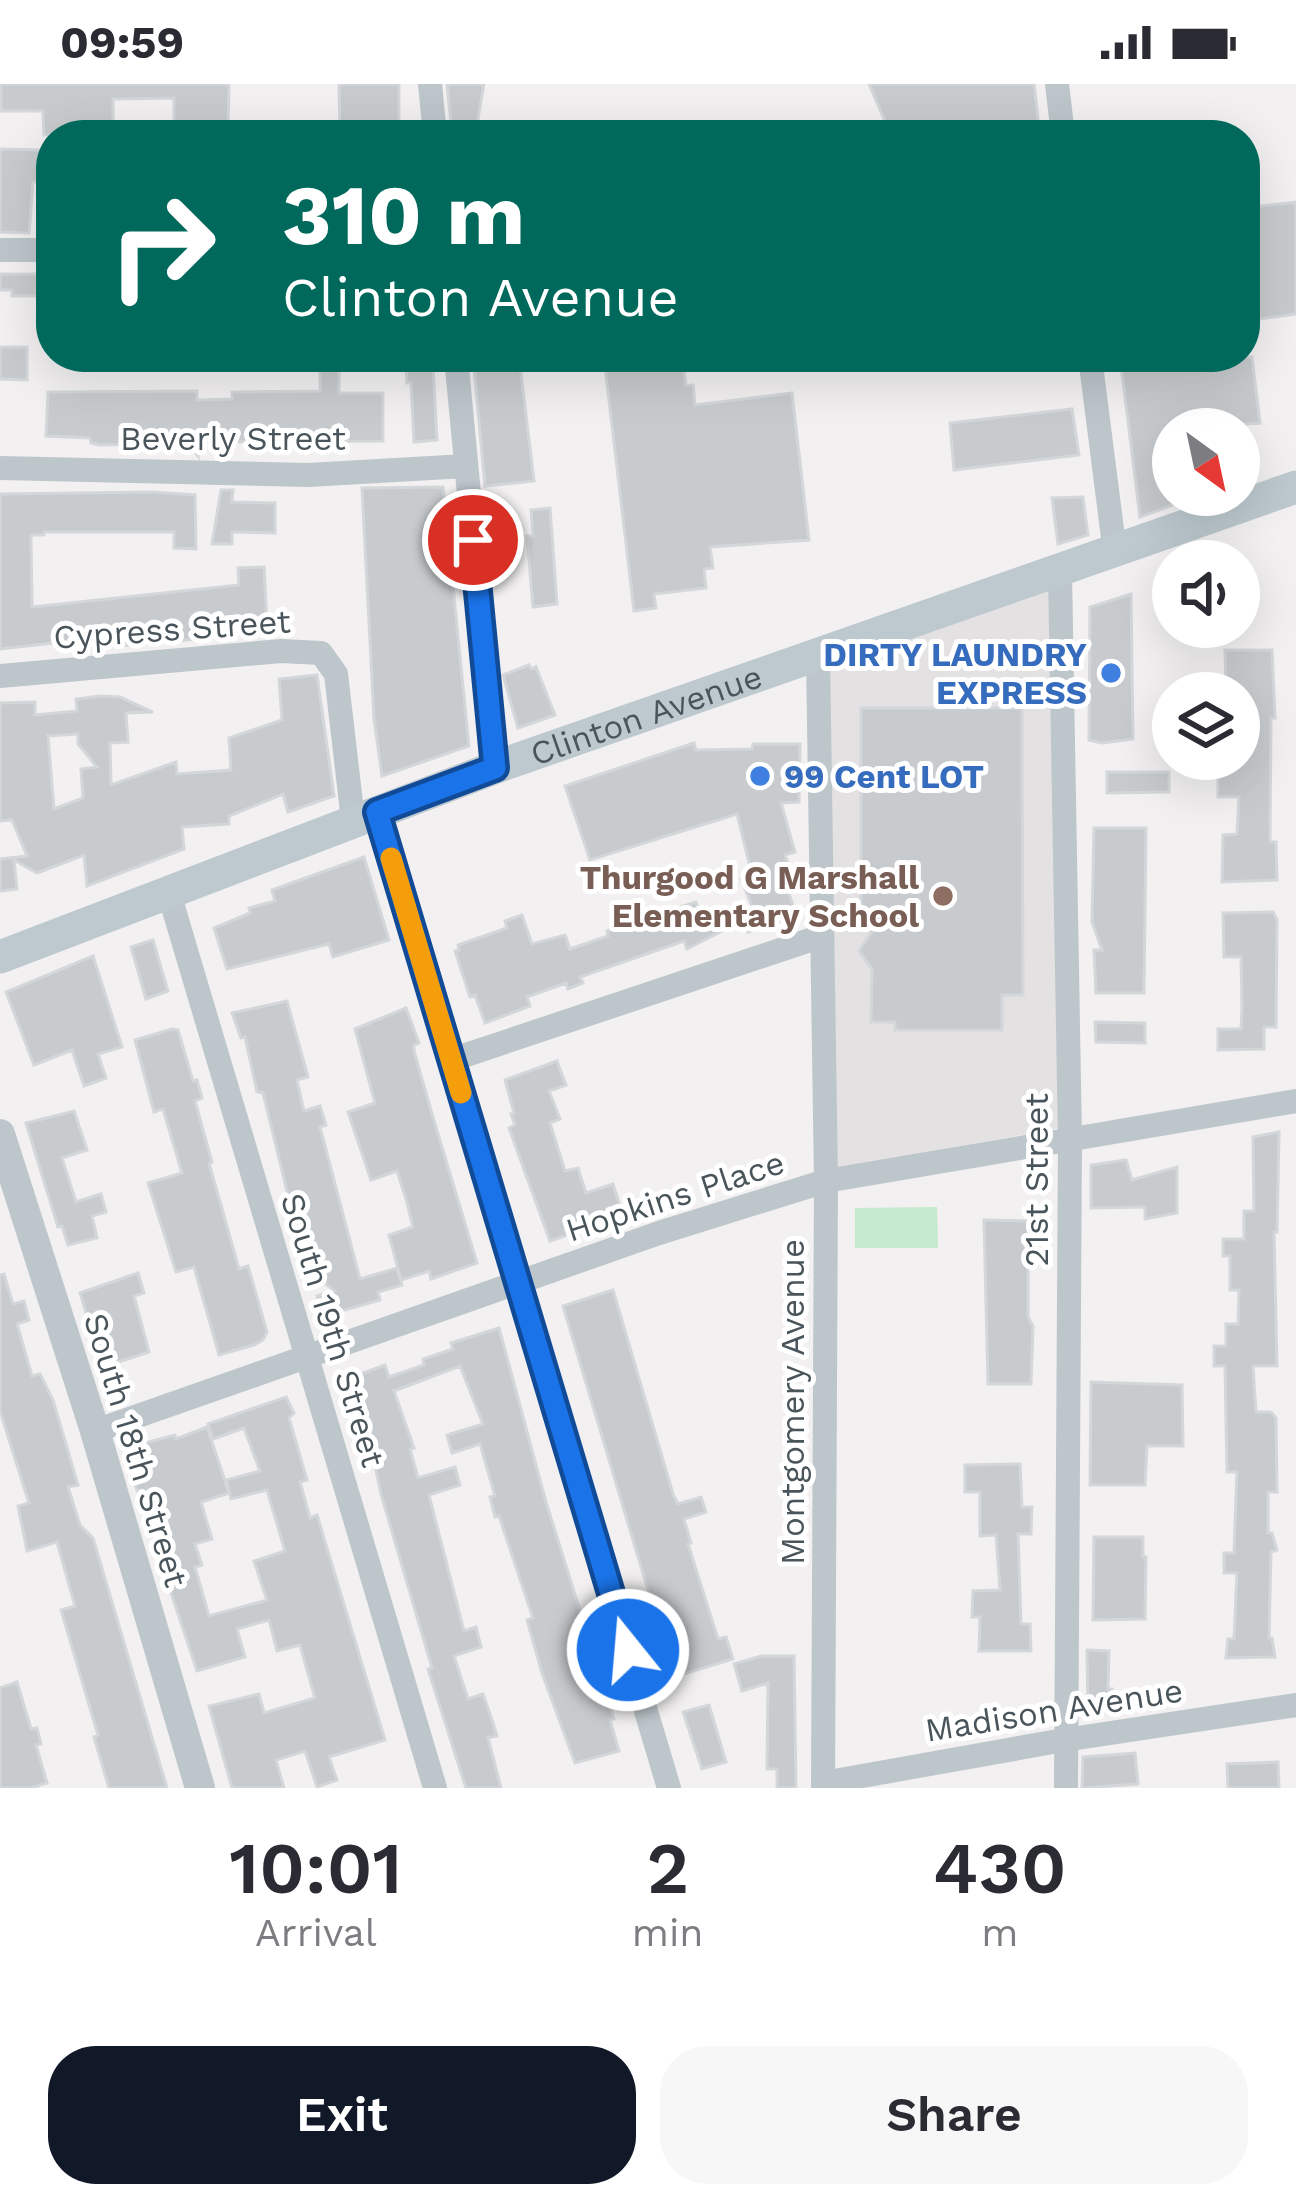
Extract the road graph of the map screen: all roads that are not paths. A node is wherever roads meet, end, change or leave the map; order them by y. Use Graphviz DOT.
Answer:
graph roads {
  1 [pos="430,84"];
  2 [pos="1057,84"];
  3 [pos="434,120"];
  4 [pos="1061,120"];
  5 [pos="0,250"];
  6 [pos="36,250"];
  7 [pos="457,372"];
  8 [pos="1092,372"];
  9 [pos="466,466"];
  10 [pos="0,468"];
  11 [pos="1296,487"];
  12 [pos="1114,553"];
  13 [pos="1060,572"];
  14 [pos="818,656"];
  15 [pos="0,676"];
  16 [pos="495,768"];
  17 [pos="365,816"];
  18 [pos="168,890"];
  19 [pos="823,936"];
  20 [pos="0,957"];
  21 [pos="451,1060"];
  22 [pos="1296,1101"];
  23 [pos="0,1134"];
  24 [pos="1070,1140"];
  25 [pos="826,1181"];
  26 [pos="518,1284"];
  27 [pos="306,1357"];
  28 [pos="95,1431"];
  29 [pos="1296,1705"];
  30 [pos="1064,1740"];
  31 [pos="823,1786"];
  32 [pos="200,1788"];
  33 [pos="435,1788"];
  34 [pos="669,1788"];
  35 [pos="1066,1788"];
  1 -- 3 [label="street"];
  2 -- 4 [label="street"];
  5 -- 6 [label="street"];
  7 -- 9 [label="street"];
  8 -- 12 [label="street"];
  9 -- 10 [label="street, Beverly Street"];
  9 -- 16 [label="street"];
  11 -- 12 [label="main road, Clinton Avenue"];
  12 -- 13 [label="main road, Clinton Avenue"];
  13 -- 14 [label="main road, Clinton Avenue"];
  13 -- 24 [label="street, 21st Street"];
  14 -- 16 [label="main road, Clinton Avenue"];
  14 -- 19 [label="street, Montgomery Avenue"];
  15 -- 17 [label="street, Cypress Street"];
  16 -- 17 [label="main road, Clinton Avenue"];
  17 -- 18 [label="main road, Clinton Avenue"];
  17 -- 21 [label="street"];
  18 -- 20 [label="main road, Clinton Avenue"];
  18 -- 27 [label="street, South 19th Street"];
  19 -- 21 [label="street"];
  19 -- 25 [label="street, Montgomery Avenue"];
  21 -- 26 [label="street"];
  22 -- 24 [label="street, Hopkins Place"];
  23 -- 28 [label="street, South 18th Street"];
  24 -- 25 [label="street, Hopkins Place"];
  24 -- 30 [label="street, 21st Street"];
  25 -- 26 [label="street, Hopkins Place"];
  25 -- 31 [label="street, Montgomery Avenue"];
  26 -- 27 [label="street, Hopkins Place"];
  26 -- 34 [label="street"];
  27 -- 28 [label="street, Hopkins Place"];
  27 -- 33 [label="street, South 19th Street"];
  28 -- 32 [label="street, South 18th Street"];
  29 -- 30 [label="street, Madison Avenue"];
  30 -- 31 [label="street, Madison Avenue"];
  30 -- 35 [label="street, 21st Street"];
}
